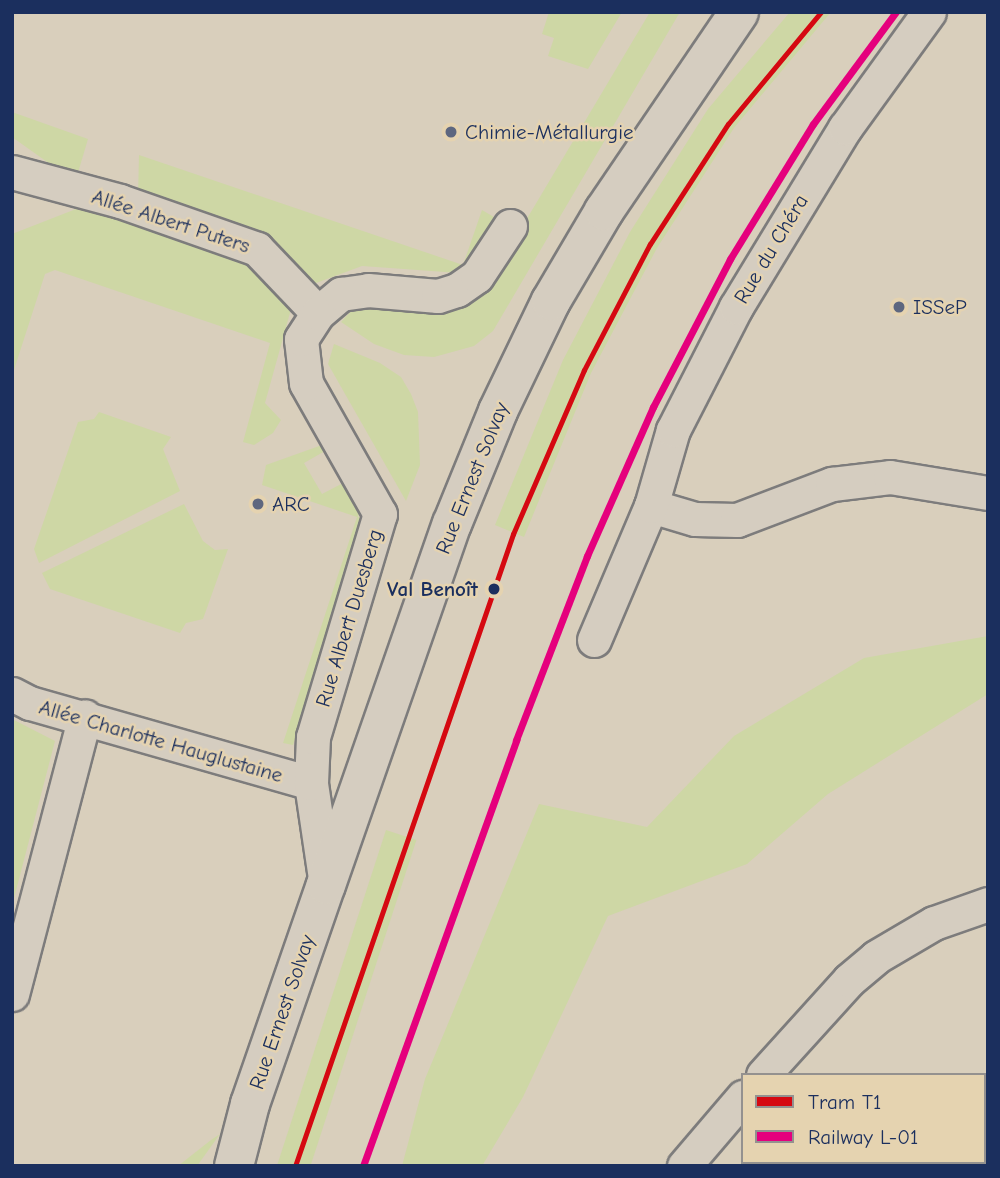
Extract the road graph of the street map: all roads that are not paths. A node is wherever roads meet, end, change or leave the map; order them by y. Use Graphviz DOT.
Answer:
graph roads {
  1 [pos="739,12"];
  2 [pos="929,12"];
  3 [pos="12,172"];
  4 [pos="510,226"];
  5 [pos="318,313"];
  6 [pos="988,493"];
  7 [pos="652,506"];
  8 [pos="594,640"];
  9 [pos="12,694"];
  10 [pos="85,716"];
  11 [pos="311,783"];
  12 [pos="326,885"];
  13 [pos="988,904"];
  14 [pos="12,994"];
  15 [pos="764,1073"];
  16 [pos="741,1099"];
  17 [pos="250,1104"];
  18 [pos="215,1166"];
  19 [pos="234,1166"];
  20 [pos="684,1166"];
  1 -- 12 [label="street, Rue Ernest Solvay"];
  2 -- 7 [label="street, Rue du Chéra"];
  3 -- 5 [label="street, Allée Albert Puters"];
  4 -- 5 [label="street, Rue Albert Duesberg"];
  5 -- 11 [label="street, Rue Albert Duesberg"];
  6 -- 7 [label="street"];
  7 -- 8 [label="street, Rue du Chéra"];
  9 -- 10 [label="street, Allée Charlotte Hauglustaine"];
  10 -- 11 [label="street, Allée Charlotte Hauglustaine"];
  10 -- 14 [label="street"];
  11 -- 12 [label="street, Rue Albert Duesberg"];
  12 -- 17 [label="street, Rue Ernest Solvay"];
  13 -- 15 [label="street"];
  16 -- 20 [label="street"];
  17 -- 18 [label="street, Rue Ernest Solvay"];
  17 -- 19 [label="street, Rue Ernest Solvay"];
}
